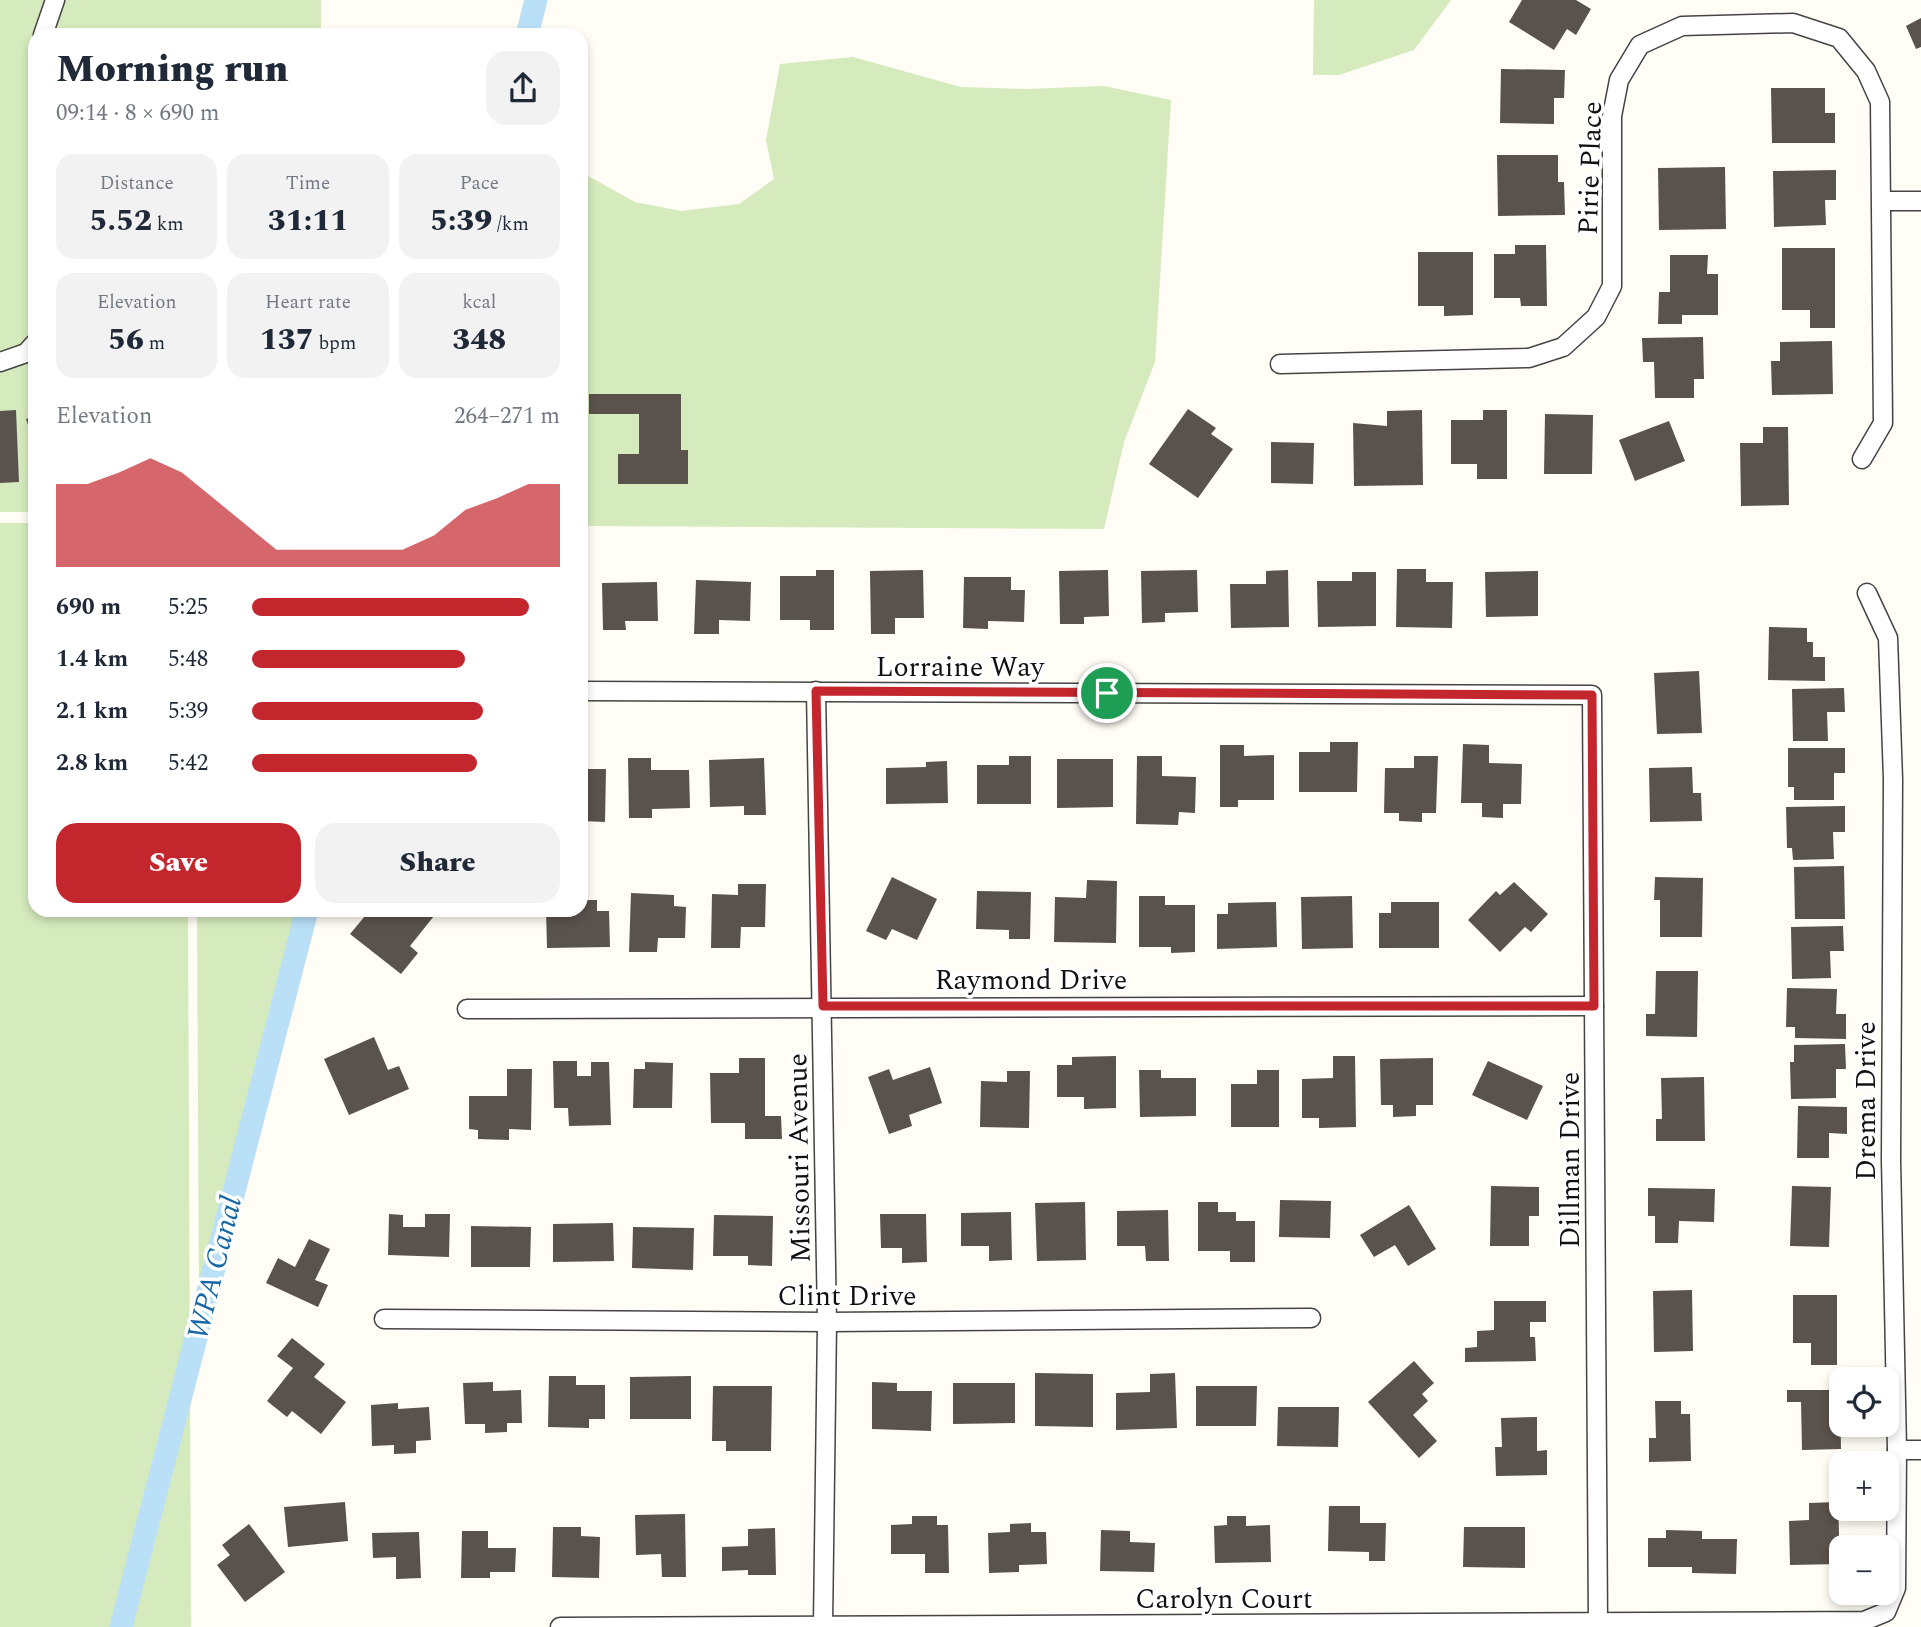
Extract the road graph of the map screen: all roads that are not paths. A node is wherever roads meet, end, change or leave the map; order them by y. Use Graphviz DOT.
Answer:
graph roads {
  1 [pos="55,0"];
  2 [pos="46,28"];
  3 [pos="1882,201"];
  4 [pos="1921,201"];
  5 [pos="28,351"];
  6 [pos="0,362"];
  7 [pos="1280,364"];
  8 [pos="1862,460"];
  9 [pos="1867,593"];
  10 [pos="588,691"];
  11 [pos="816,691"];
  12 [pos="1592,695"];
  13 [pos="823,1006"];
  14 [pos="1594,1006"];
  15 [pos="467,1009"];
  16 [pos="1311,1318"];
  17 [pos="384,1319"];
  18 [pos="827,1322"];
  19 [pos="1897,1450"];
  20 [pos="1921,1450"];
  21 [pos="1886,1612"];
  22 [pos="1598,1623"];
  23 [pos="823,1625"];
  24 [pos="560,1627"];
  1 -- 2 [label="street"];
  3 -- 4 [label="street"];
  3 -- 7 [label="street, Pirie Place"];
  3 -- 8 [label="street, Pirie Place"];
  5 -- 6 [label="street"];
  9 -- 19 [label="street, Drema Drive"];
  10 -- 11 [label="street, Lorraine Way"];
  11 -- 12 [label="street, Lorraine Way"];
  11 -- 13 [label="street, Missouri Avenue"];
  12 -- 14 [label="street, Dillman Drive"];
  13 -- 14 [label="street, Raymond Drive"];
  13 -- 15 [label="street, Raymond Drive"];
  13 -- 18 [label="street, Missouri Avenue"];
  14 -- 22 [label="street, Dillman Drive"];
  16 -- 18 [label="street, Clint Drive"];
  17 -- 18 [label="street, Clint Drive"];
  18 -- 23 [label="street, Missouri Avenue"];
  19 -- 20 [label="street"];
  19 -- 21 [label="street, Drema Drive"];
  21 -- 22 [label="street, Carolyn Court"];
  22 -- 23 [label="street, Carolyn Court"];
  23 -- 24 [label="street, Carolyn Court"];
}
